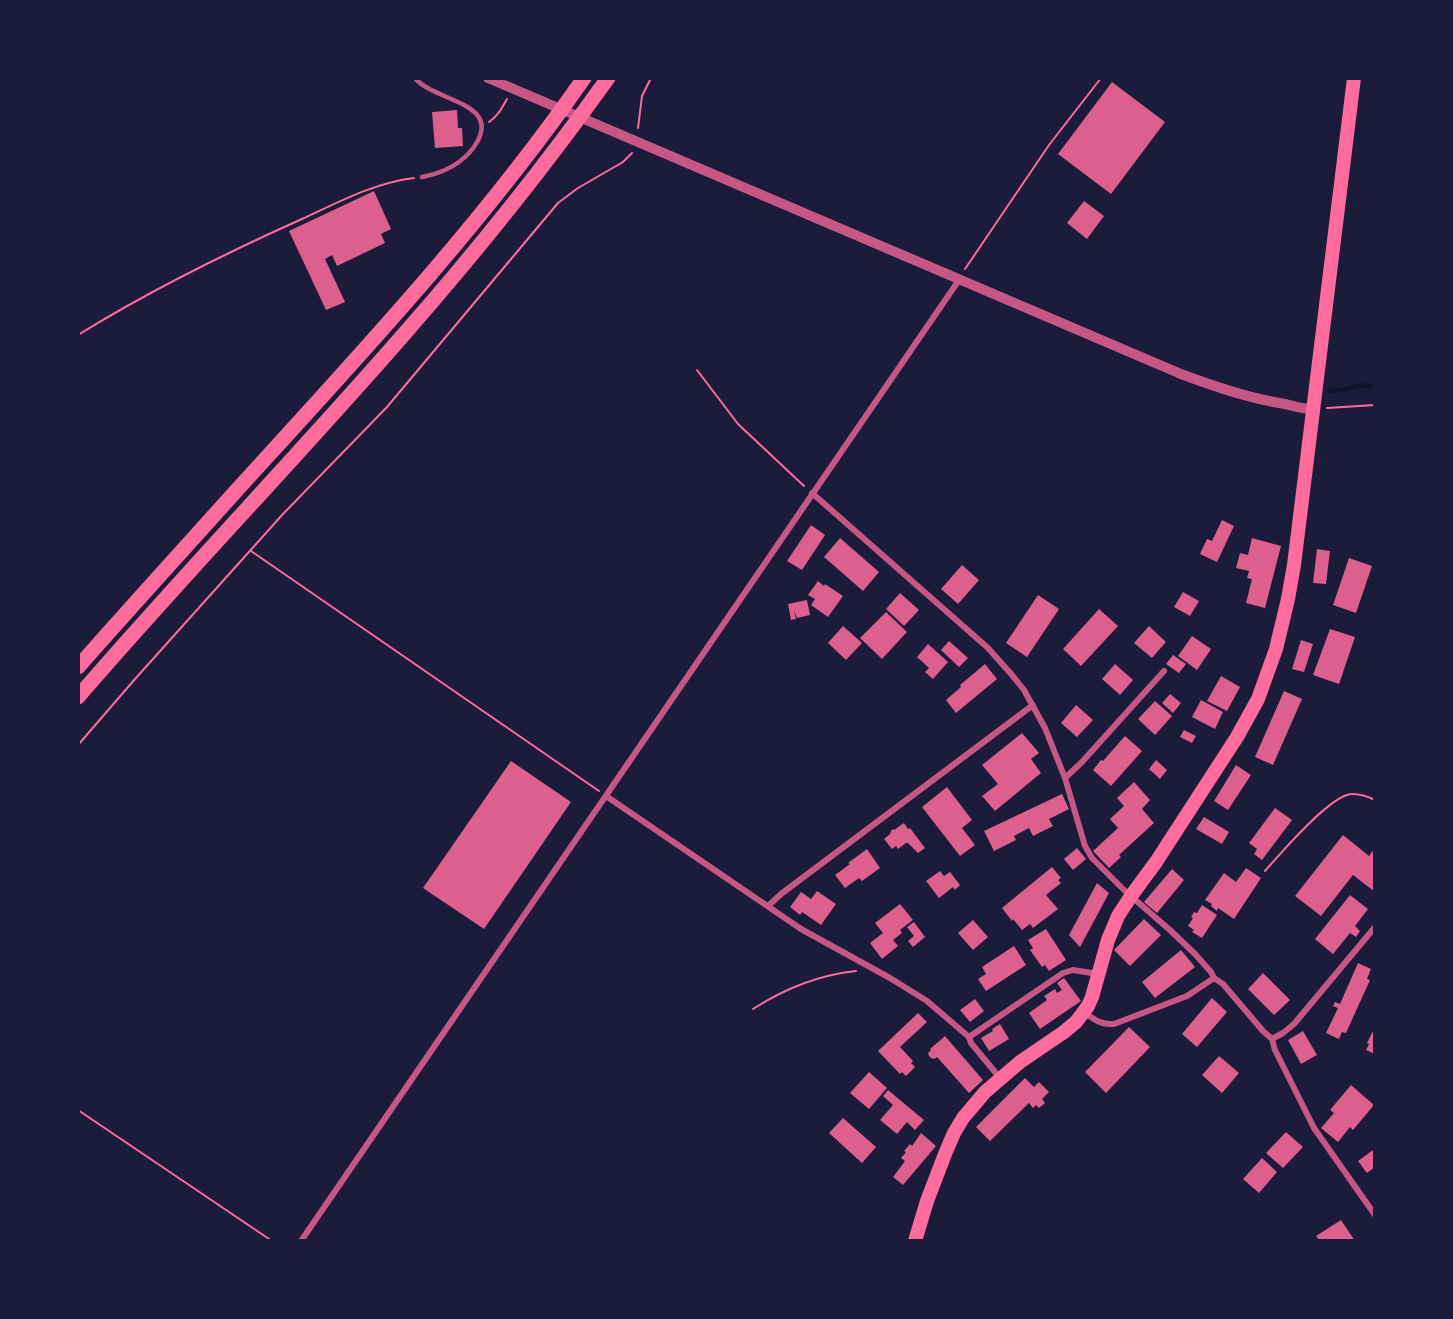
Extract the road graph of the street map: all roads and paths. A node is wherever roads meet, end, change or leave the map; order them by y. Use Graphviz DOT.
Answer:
graph roads {
  1 [pos="416,78"];
  2 [pos="488,78"];
  3 [pos="584,78"];
  4 [pos="608,78"];
  5 [pos="651,78"];
  6 [pos="1101,78"];
  7 [pos="1354,78"];
  8 [pos="515,90"];
  9 [pos="482,127"];
  10 [pos="637,142"];
  11 [pos="422,177"];
  12 [pos="958,279"];
  13 [pos="78,335"];
  14 [pos="697,370"];
  15 [pos="1375,405"];
  16 [pos="1313,409"];
  17 [pos="812,493"];
  18 [pos="250,551"];
  19 [pos="78,668"];
  20 [pos="1164,671"];
  21 [pos="78,697"];
  22 [pos="1033,705"];
  23 [pos="78,745"];
  24 [pos="1065,778"];
  25 [pos="606,796"];
  26 [pos="1375,800"];
  27 [pos="1265,871"];
  28 [pos="1131,897"];
  29 [pos="768,906"];
  30 [pos="1375,927"];
  31 [pos="867,966"];
  32 [pos="1098,974"];
  33 [pos="1214,978"];
  34 [pos="753,1009"];
  35 [pos="1084,1012"];
  36 [pos="969,1037"];
  37 [pos="1272,1039"];
  38 [pos="1001,1078"];
  39 [pos="78,1110"];
  40 [pos="1375,1215"];
  41 [pos="272,1241"];
  42 [pos="301,1241"];
  43 [pos="915,1241"];
  1 -- 9 [label="lane"];
  2 -- 8 [label="street"];
  3 -- 19 [label="highway"];
  4 -- 21 [label="highway"];
  5 -- 10 [label="path"];
  6 -- 12 [label="path"];
  7 -- 16 [label="main road"];
  8 -- 9 [label="path"];
  8 -- 10 [label="street"];
  9 -- 11 [label="lane"];
  10 -- 12 [label="street"];
  10 -- 18 [label="path"];
  11 -- 13 [label="path"];
  12 -- 16 [label="street"];
  12 -- 17 [label="street"];
  14 -- 17 [label="path"];
  15 -- 16 [label="path"];
  16 -- 28 [label="main road"];
  17 -- 22 [label="street"];
  17 -- 25 [label="street"];
  18 -- 23 [label="path"];
  18 -- 25 [label="path"];
  20 -- 24 [label="street"];
  22 -- 24 [label="street"];
  22 -- 29 [label="street"];
  24 -- 28 [label="street"];
  25 -- 29 [label="street"];
  25 -- 42 [label="street"];
  26 -- 27 [label="path"];
  28 -- 32 [label="main road"];
  28 -- 33 [label="street"];
  29 -- 31 [label="street"];
  30 -- 37 [label="street"];
  31 -- 34 [label="path"];
  31 -- 36 [label="street"];
  32 -- 35 [label="main road"];
  32 -- 36 [label="street"];
  33 -- 35 [label="street"];
  33 -- 37 [label="street"];
  35 -- 38 [label="main road"];
  36 -- 38 [label="street"];
  37 -- 40 [label="street"];
  38 -- 43 [label="main road"];
  39 -- 41 [label="path"];
}
